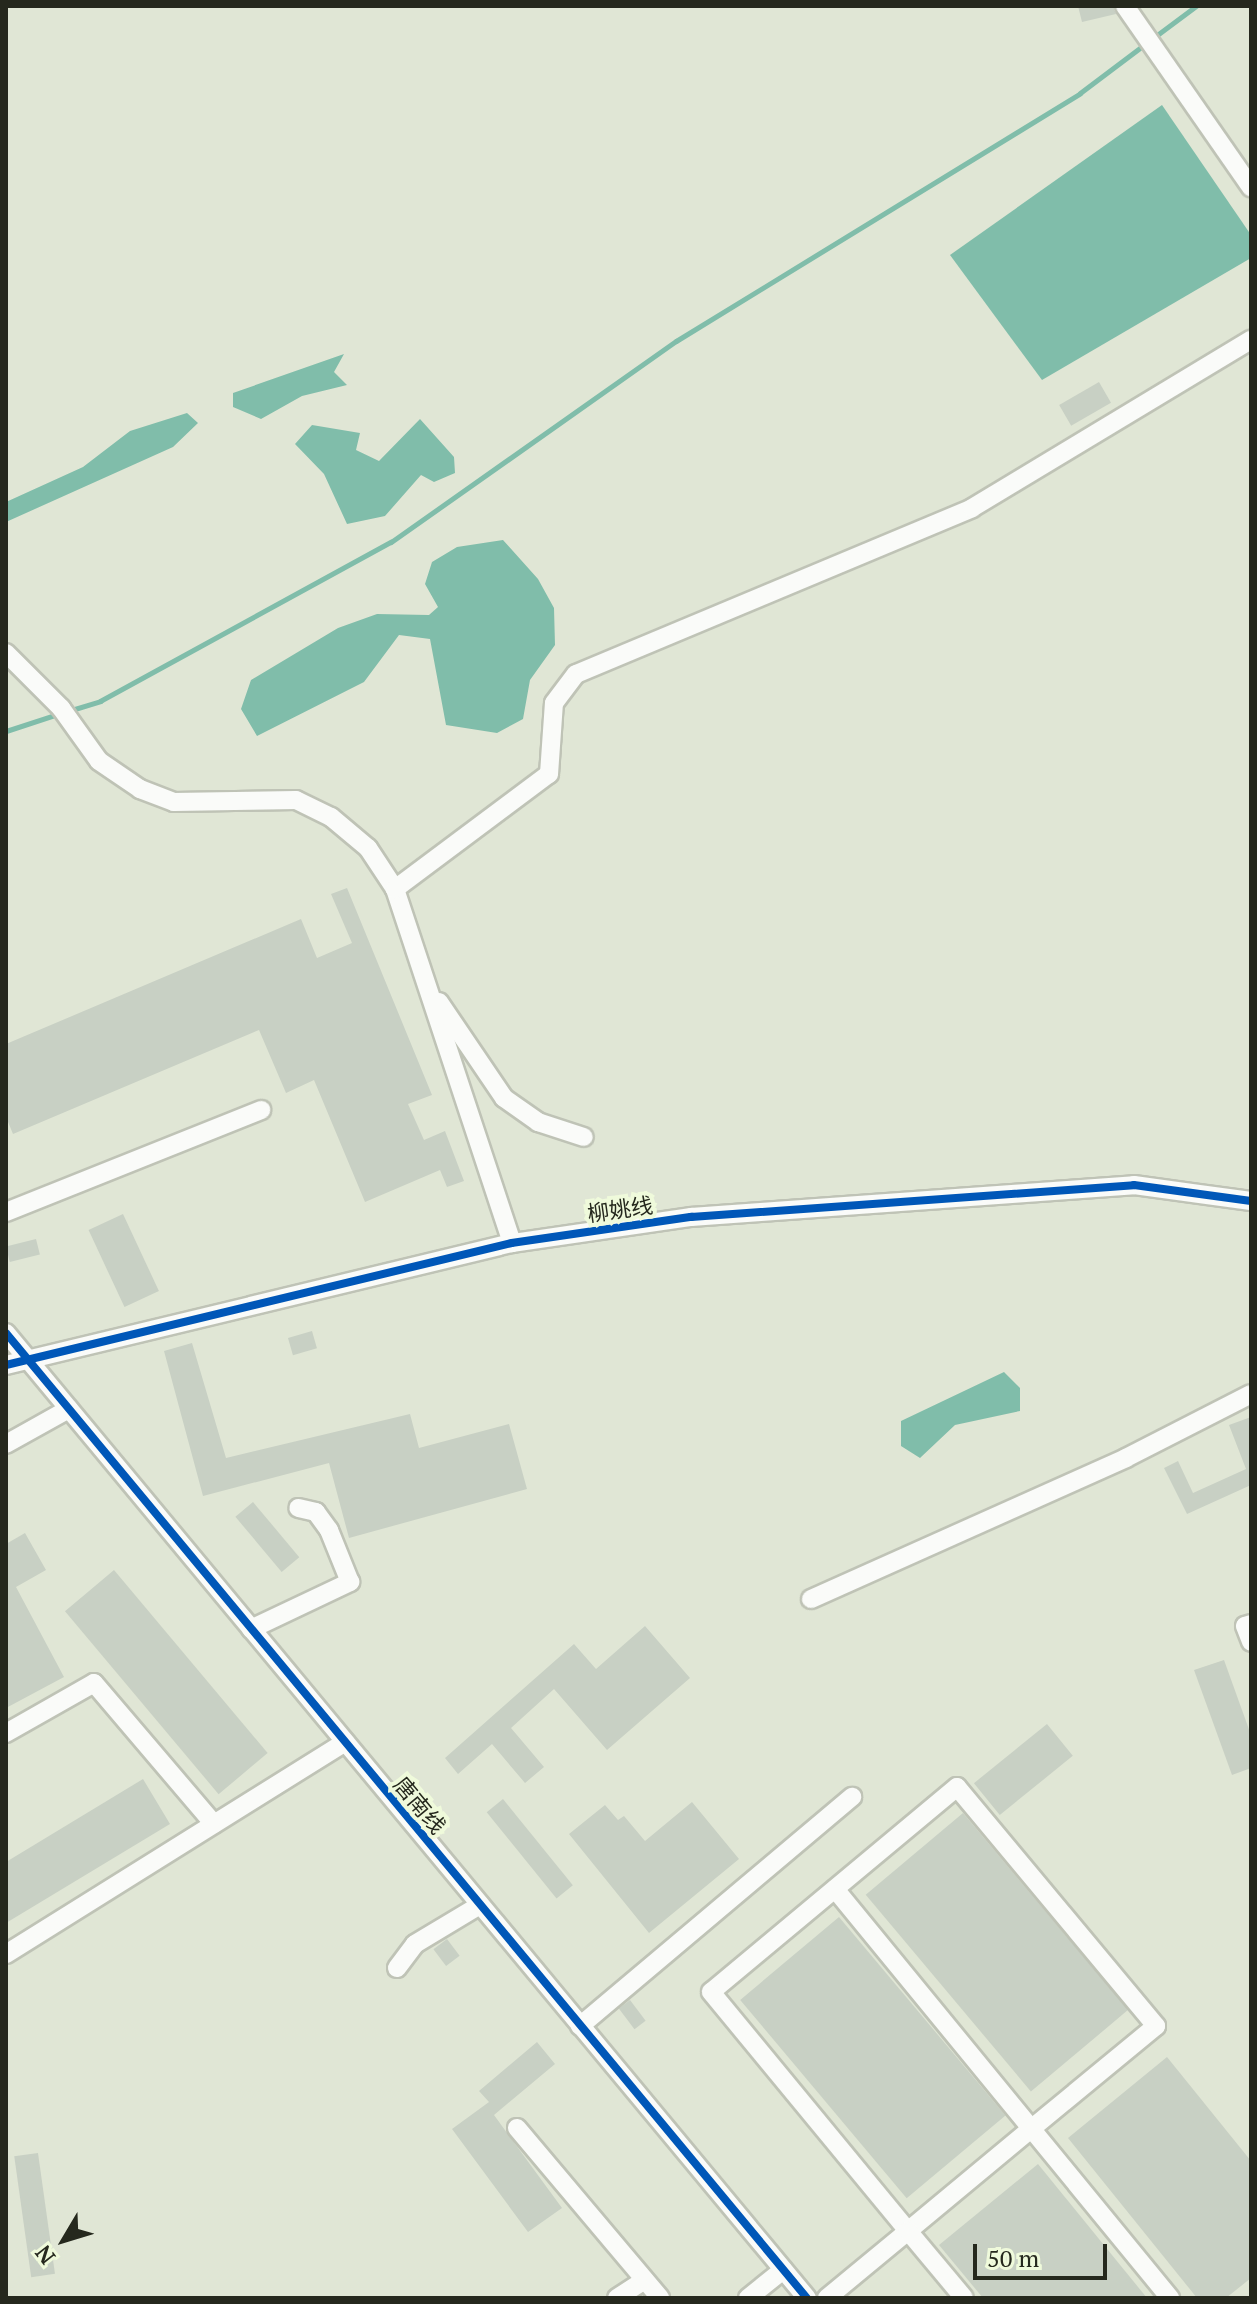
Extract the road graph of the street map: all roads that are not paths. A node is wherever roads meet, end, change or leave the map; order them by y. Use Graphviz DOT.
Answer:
graph roads {
  1 [pos="1125,6"];
  2 [pos="1232,160"];
  3 [pos="1251,167"];
  4 [pos="1251,187"];
  5 [pos="1251,340"];
  6 [pos="6,653"];
  7 [pos="395,889"];
  8 [pos="426,983"];
  9 [pos="261,1110"];
  10 [pos="584,1137"];
  11 [pos="1251,1201"];
  12 [pos="6,1212"];
  13 [pos="512,1243"];
  14 [pos="6,1333"];
  15 [pos="30,1362"];
  16 [pos="6,1365"];
  17 [pos="1251,1394"];
  18 [pos="69,1409"];
  19 [pos="6,1444"];
  20 [pos="298,1508"];
  21 [pos="811,1599"];
  22 [pos="1251,1624"];
  23 [pos="251,1629"];
  24 [pos="1251,1642"];
  25 [pos="6,1733"];
  26 [pos="345,1742"];
  27 [pos="852,1797"];
  28 [pos="214,1824"];
  29 [pos="835,1889"];
  30 [pos="480,1905"];
  31 [pos="6,1954"];
  32 [pos="397,1968"];
  33 [pos="580,2026"];
  34 [pos="517,2128"];
  35 [pos="1031,2129"];
  36 [pos="908,2231"];
  37 [pos="783,2270"];
  38 [pos="645,2280"];
  39 [pos="617,2298"];
  40 [pos="660,2298"];
  41 [pos="748,2298"];
  42 [pos="807,2298"];
  43 [pos="827,2298"];
  44 [pos="964,2298"];
  45 [pos="1170,2298"];
  1 -- 2 [label="street"];
  2 -- 3 [label="street"];
  2 -- 4 [label="street"];
  5 -- 7 [label="street"];
  6 -- 7 [label="street"];
  7 -- 8 [label="street"];
  8 -- 10 [label="street"];
  8 -- 13 [label="street"];
  9 -- 12 [label="street"];
  11 -- 13 [label="street, 柳姚线"];
  13 -- 15 [label="street, 柳姚线"];
  14 -- 15 [label="street, 唐南线"];
  15 -- 16 [label="street, 柳姚线"];
  15 -- 18 [label="street, 唐南线"];
  17 -- 21 [label="street"];
  18 -- 19 [label="street"];
  18 -- 23 [label="street, 唐南线"];
  20 -- 23 [label="street"];
  22 -- 24 [label="street"];
  23 -- 26 [label="street, 唐南线"];
  25 -- 28 [label="street"];
  26 -- 28 [label="street"];
  26 -- 30 [label="street, 唐南线"];
  27 -- 33 [label="street"];
  28 -- 31 [label="street"];
  29 -- 35 [label="street"];
  29 -- 35 [label="street"];
  29 -- 36 [label="street"];
  30 -- 32 [label="street"];
  30 -- 33 [label="street, 唐南线"];
  33 -- 37 [label="street, 唐南线"];
  34 -- 38 [label="street"];
  35 -- 36 [label="street"];
  35 -- 45 [label="street"];
  36 -- 43 [label="street"];
  36 -- 44 [label="street"];
  37 -- 41 [label="street"];
  37 -- 42 [label="street, 唐南线"];
  38 -- 39 [label="street"];
  38 -- 40 [label="street"];
}
